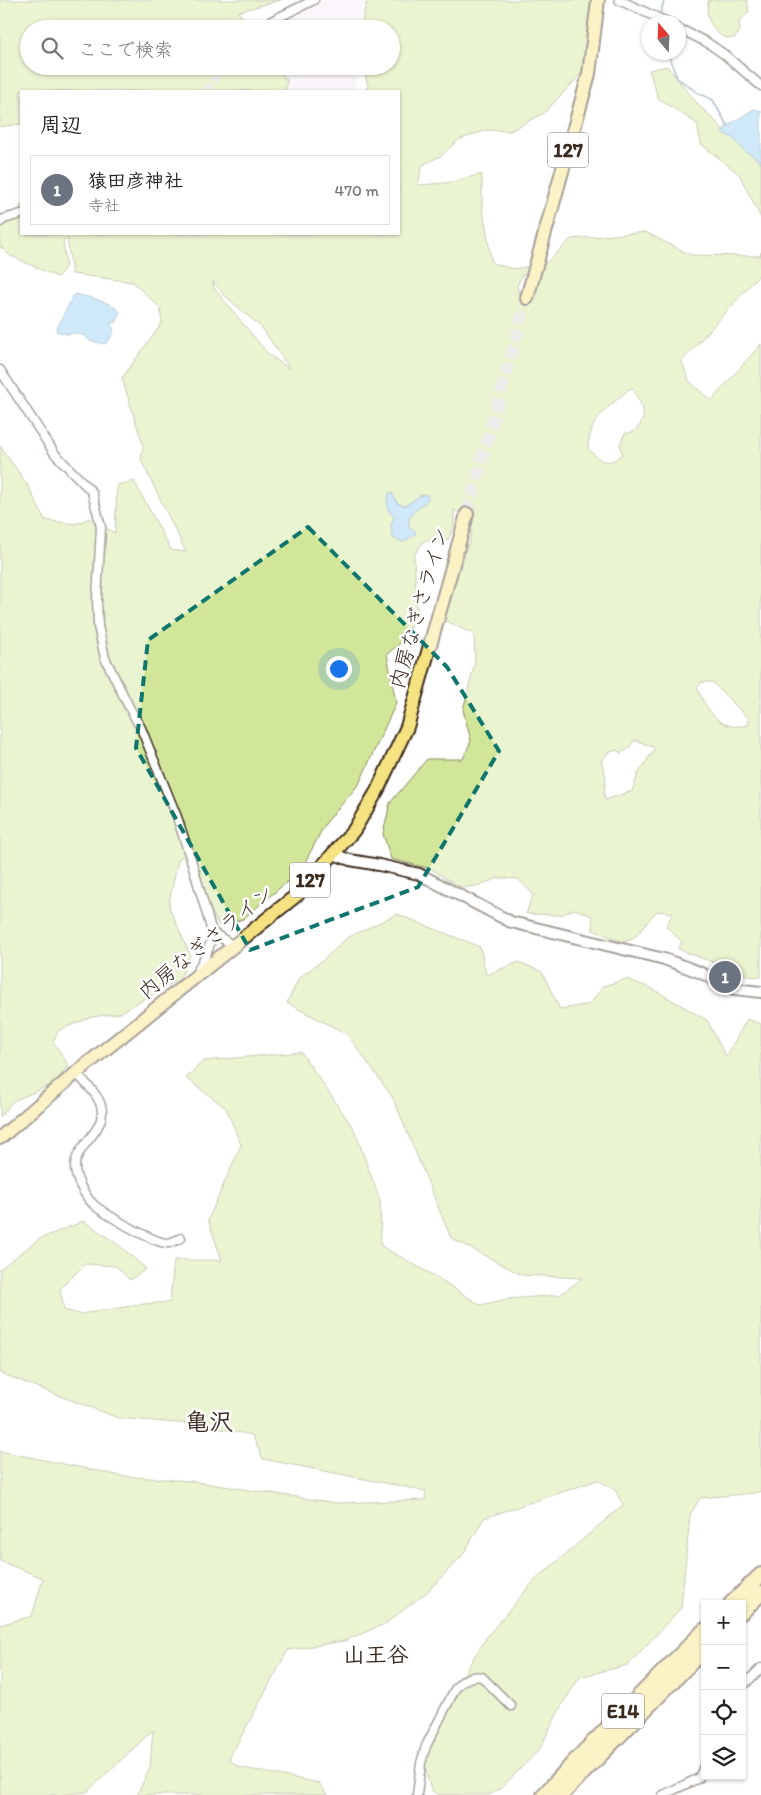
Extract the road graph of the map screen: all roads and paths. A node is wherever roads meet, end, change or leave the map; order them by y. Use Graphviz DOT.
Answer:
graph roads {
  1 [pos="314,0"];
  2 [pos="598,0"];
  3 [pos="619,0"];
  4 [pos="652,15"];
  5 [pos="273,20"];
  6 [pos="686,32"];
  7 [pos="761,86"];
  8 [pos="20,214"];
  9 [pos="0,222"];
  10 [pos="527,298"];
  11 [pos="0,370"];
  12 [pos="467,514"];
  13 [pos="333,854"];
  14 [pos="212,932"];
  15 [pos="234,946"];
  16 [pos="193,979"];
  17 [pos="761,992"];
  18 [pos="76,1073"];
  19 [pos="0,1138"];
  20 [pos="181,1238"];
  21 [pos="761,1575"];
  22 [pos="761,1593"];
  23 [pos="735,1600"];
  24 [pos="746,1608"];
  25 [pos="701,1634"];
  26 [pos="701,1652"];
  27 [pos="761,1668"];
  28 [pos="746,1683"];
  29 [pos="510,1706"];
  30 [pos="701,1773"];
  31 [pos="417,1795"];
  32 [pos="544,1795"];
  33 [pos="561,1795"];
  34 [pos="663,1795"];
  1 -- 5 [label="street"];
  2 -- 10 [label="highway, 127"];
  3 -- 4 [label="street"];
  6 -- 7 [label="street"];
  8 -- 9 [label="street"];
  11 -- 14 [label="street"];
  12 -- 13 [label="highway, 内房なぎさライン / 127"];
  13 -- 15 [label="highway, 内房なぎさライン / 127"];
  13 -- 17 [label="street"];
  14 -- 15 [label="street"];
  14 -- 16 [label="street"];
  15 -- 16 [label="highway, 内房なぎさライン / 127"];
  16 -- 18 [label="highway, 内房なぎさライン / 127"];
  18 -- 19 [label="highway, 内房なぎさライン / 127"];
  18 -- 20 [label="street"];
  21 -- 23 [label="highway"];
  22 -- 24 [label="highway"];
  25 -- 32 [label="highway, E14"];
  26 -- 33 [label="highway, E14"];
  27 -- 28 [label="street"];
  29 -- 31 [label="street"];
  30 -- 34 [label="street"];
}
